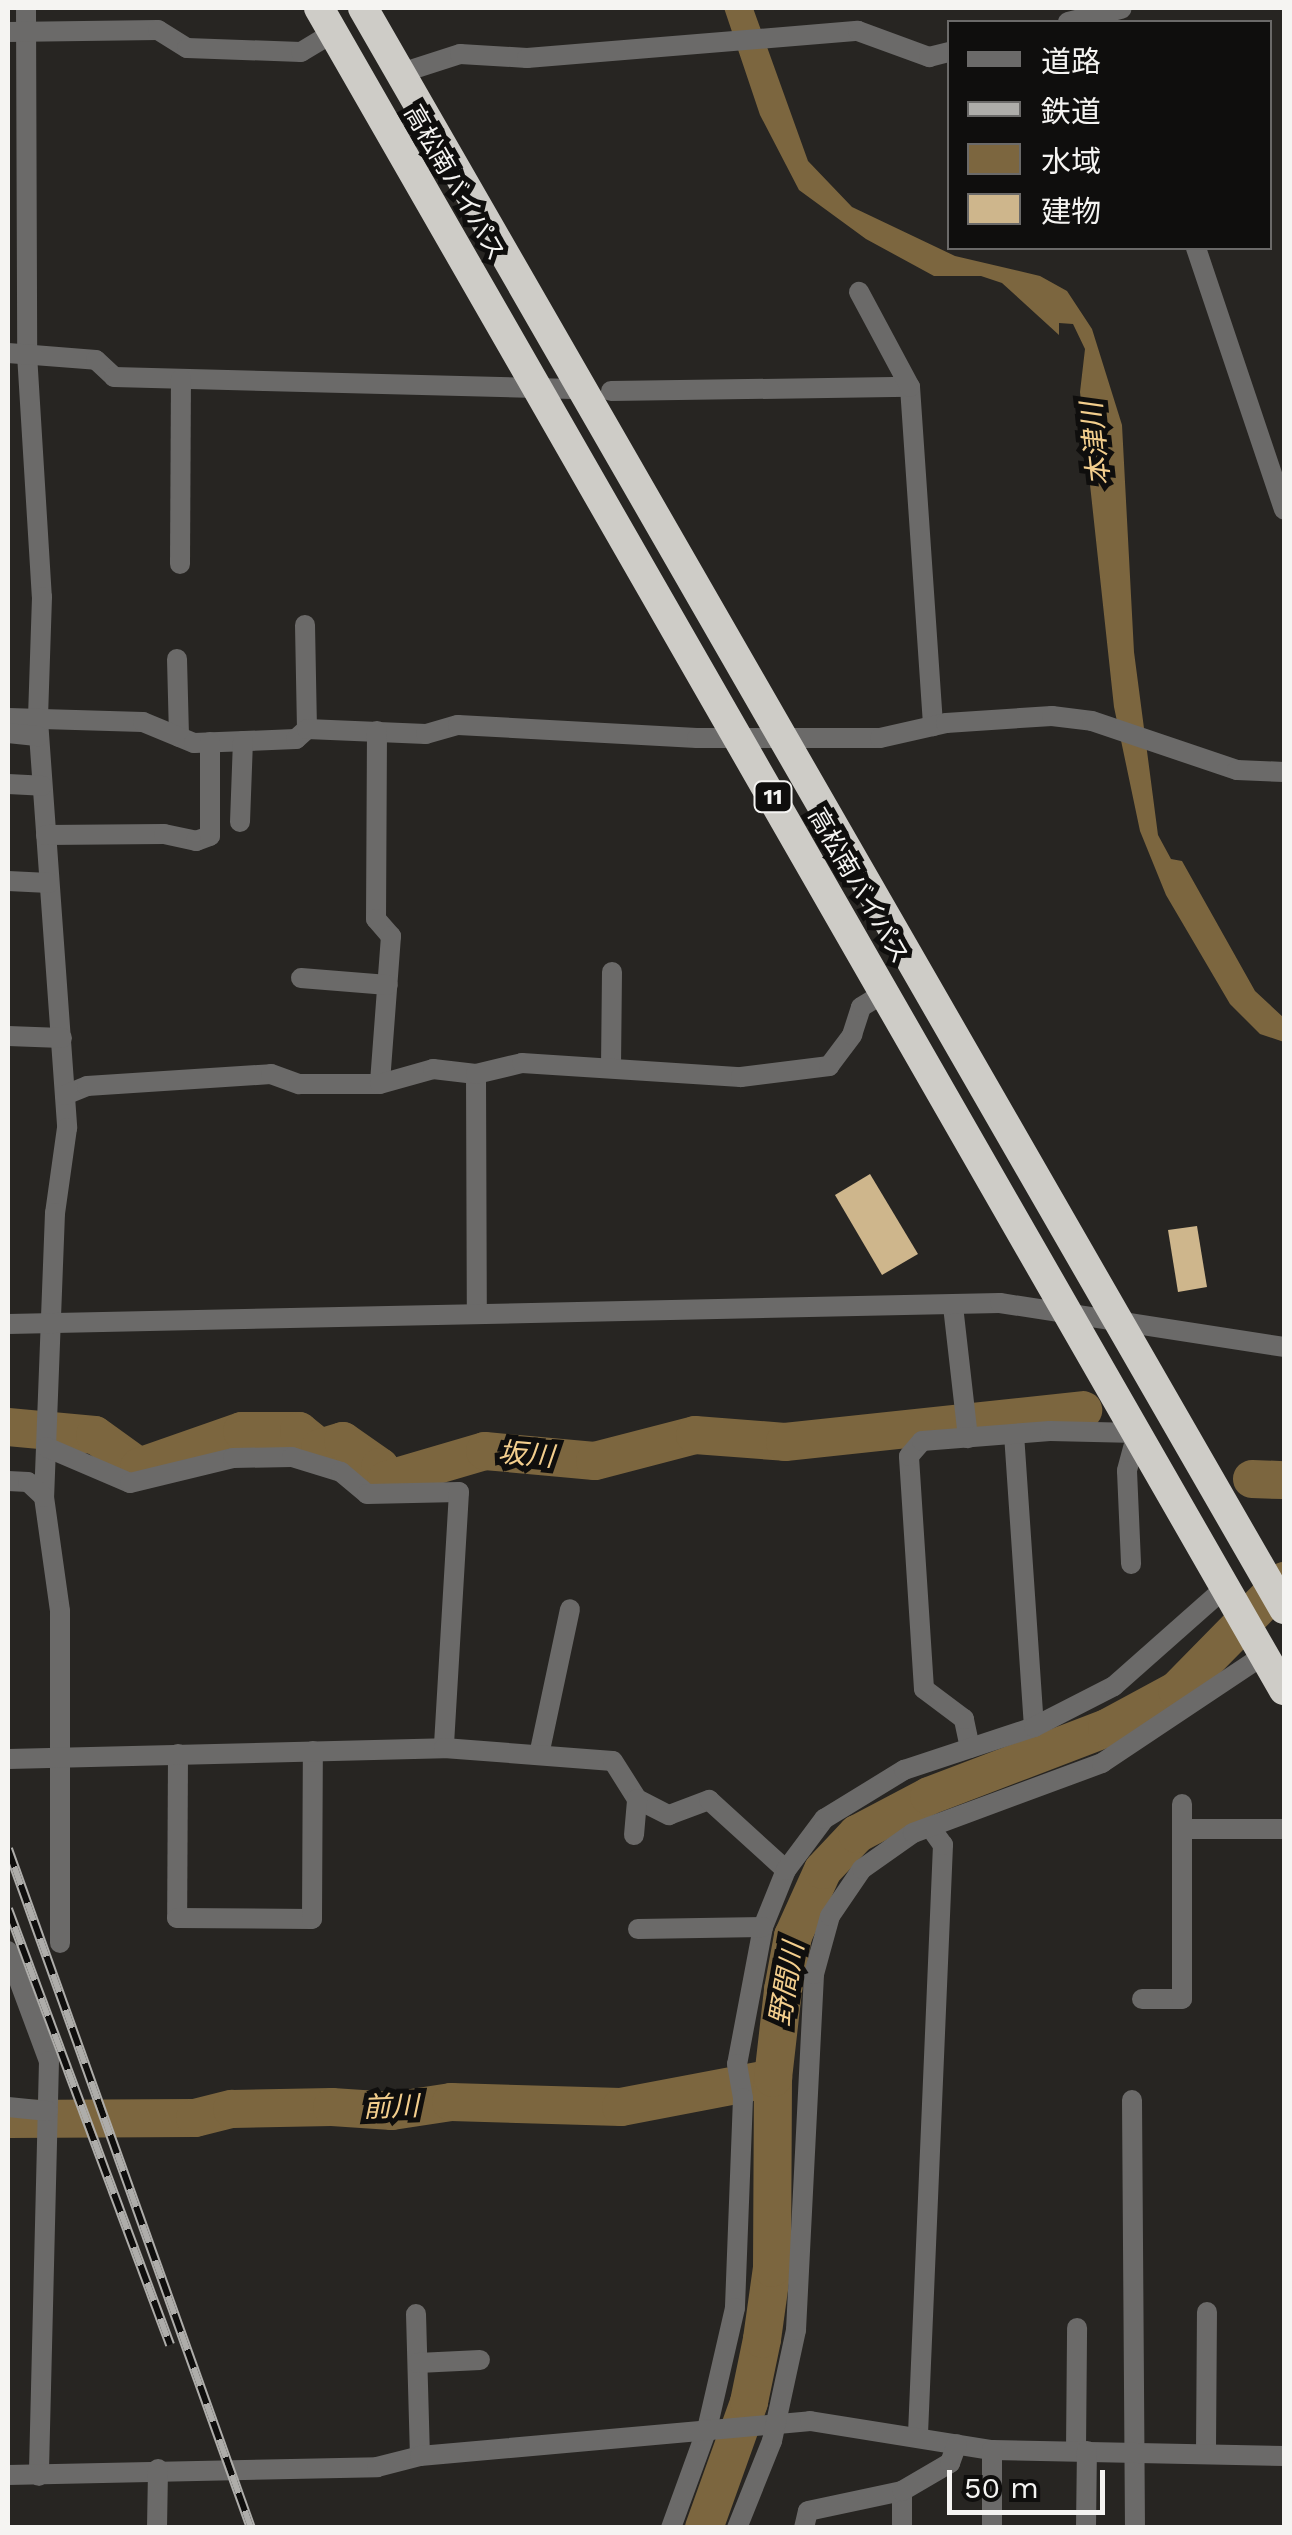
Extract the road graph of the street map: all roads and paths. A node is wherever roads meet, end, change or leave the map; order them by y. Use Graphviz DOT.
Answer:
graph roads {
  1 [pos="26,8"];
  2 [pos="363,8"];
  3 [pos="1122,13"];
  4 [pos="326,20"];
  5 [pos="1080,20"];
  6 [pos="16,32"];
  7 [pos="947,53"];
  8 [pos="401,74"];
  9 [pos="1197,250"];
  10 [pos="859,292"];
  11 [pos="17,353"];
  12 [pos="181,379"];
  13 [pos="910,387"];
  14 [pos="538,390"];
  15 [pos="596,390"];
  16 [pos="1284,510"];
  17 [pos="180,564"];
  18 [pos="305,624"];
  19 [pos="177,659"];
  20 [pos="8,718"];
  21 [pos="932,726"];
  22 [pos="38,728"];
  23 [pos="307,729"];
  24 [pos="378,731"];
  25 [pos="8,732"];
  26 [pos="179,736"];
  27 [pos="738,736"];
  28 [pos="781,736"];
  29 [pos="243,741"];
  30 [pos="210,742"];
  31 [pos="1284,772"];
  32 [pos="8,784"];
  33 [pos="42,786"];
  34 [pos="240,822"];
  35 [pos="46,835"];
  36 [pos="8,881"];
  37 [pos="50,883"];
  38 [pos="612,972"];
  39 [pos="301,978"];
  40 [pos="388,984"];
  41 [pos="884,993"];
  42 [pos="8,1036"];
  43 [pos="62,1038"];
  44 [pos="610,1067"];
  45 [pos="476,1074"];
  46 [pos="380,1084"];
  47 [pos="65,1095"];
  48 [pos="953,1306"];
  49 [pos="1066,1310"];
  50 [pos="477,1313"];
  51 [pos="1121,1320"];
  52 [pos="8,1324"];
  53 [pos="50,1324"];
  54 [pos="1284,1347"];
  55 [pos="966,1425"];
  56 [pos="1014,1434"];
  57 [pos="1137,1434"];
  58 [pos="46,1435"];
  59 [pos="8,1481"];
  60 [pos="44,1497"];
  61 [pos="1131,1564"];
  62 [pos="1226,1587"];
  63 [pos="570,1609"];
  64 [pos="1284,1609"];
  65 [pos="1261,1649"];
  66 [pos="1284,1690"];
  67 [pos="1034,1727"];
  68 [pos="444,1748"];
  69 [pos="970,1748"];
  70 [pos="314,1751"];
  71 [pos="178,1754"];
  72 [pos="539,1755"];
  73 [pos="62,1756"];
  74 [pos="8,1758"];
  75 [pos="636,1799"];
  76 [pos="1182,1804"];
  77 [pos="930,1827"];
  78 [pos="1184,1829"];
  79 [pos="1284,1829"];
  80 [pos="634,1836"];
  81 [pos="786,1870"];
  82 [pos="763,1927"];
  83 [pos="638,1929"];
  84 [pos="60,1943"];
  85 [pos="8,1950"];
  86 [pos="1142,1999"];
  87 [pos="1132,2100"];
  88 [pos="8,2107"];
  89 [pos="48,2110"];
  90 [pos="1208,2312"];
  91 [pos="416,2314"];
  92 [pos="1077,2328"];
  93 [pos="480,2360"];
  94 [pos="418,2363"];
  95 [pos="772,2423"];
  96 [pos="711,2428"];
  97 [pos="918,2434"];
  98 [pos="957,2444"];
  99 [pos="1134,2448"];
  100 [pos="992,2450"];
  101 [pos="1081,2451"];
  102 [pos="1206,2451"];
  103 [pos="420,2456"];
  104 [pos="1284,2456"];
  105 [pos="158,2470"];
  106 [pos="8,2475"];
  107 [pos="39,2476"];
  108 [pos="902,2491"];
  109 [pos="156,2528"];
  110 [pos="671,2528"];
  111 [pos="737,2528"];
  112 [pos="804,2528"];
  113 [pos="902,2528"];
  114 [pos="992,2528"];
  115 [pos="1086,2528"];
  116 [pos="1135,2528"];
  1 -- 6 [label="street"];
  2 -- 8 [label="highway, 高松南バイパス / 11"];
  3 -- 5 [label="street"];
  4 -- 6 [label="street"];
  4 -- 14 [label="highway, 高松南バイパス / 11"];
  6 -- 11 [label="street"];
  7 -- 8 [label="street"];
  8 -- 15 [label="highway, 高松南バイパス / 11"];
  9 -- 16 [label="street"];
  10 -- 13 [label="street"];
  11 -- 12 [label="street"];
  11 -- 22 [label="street"];
  12 -- 14 [label="street"];
  12 -- 17 [label="street"];
  13 -- 15 [label="street"];
  13 -- 21 [label="street"];
  14 -- 15 [label="street"];
  14 -- 27 [label="highway, 高松南バイパス / 11"];
  15 -- 28 [label="highway, 高松南バイパス / 11"];
  18 -- 23 [label="street"];
  19 -- 26 [label="street"];
  20 -- 22 [label="street"];
  21 -- 28 [label="street"];
  21 -- 31 [label="street"];
  22 -- 25 [label="street"];
  22 -- 26 [label="street"];
  22 -- 33 [label="street"];
  23 -- 24 [label="street"];
  23 -- 29 [label="street"];
  24 -- 27 [label="street"];
  24 -- 40 [label="street"];
  26 -- 30 [label="street"];
  27 -- 28 [label="street"];
  27 -- 41 [label="highway, 高松南バイパス / 11"];
  28 -- 51 [label="highway, 高松南バイパス / 11"];
  29 -- 30 [label="street"];
  29 -- 34 [label="street"];
  30 -- 35 [label="street"];
  32 -- 33 [label="street"];
  33 -- 35 [label="street"];
  35 -- 37 [label="street"];
  36 -- 37 [label="street"];
  37 -- 43 [label="street"];
  38 -- 44 [label="street"];
  39 -- 40 [label="street"];
  40 -- 46 [label="street"];
  41 -- 44 [label="street"];
  41 -- 49 [label="highway, 高松南バイパス / 11"];
  42 -- 43 [label="street"];
  43 -- 47 [label="street"];
  44 -- 45 [label="street"];
  45 -- 46 [label="street"];
  45 -- 50 [label="street"];
  46 -- 47 [label="street"];
  47 -- 53 [label="street"];
  48 -- 49 [label="street"];
  48 -- 50 [label="street"];
  48 -- 55 [label="street"];
  49 -- 51 [label="street"];
  49 -- 57 [label="highway, 高松南バイパス / 11"];
  50 -- 53 [label="street"];
  51 -- 54 [label="street"];
  51 -- 64 [label="highway, 高松南バイパス / 11"];
  52 -- 53 [label="street"];
  53 -- 58 [label="street"];
  55 -- 56 [label="street"];
  55 -- 69 [label="street"];
  56 -- 57 [label="street"];
  56 -- 67 [label="street"];
  57 -- 61 [label="street"];
  57 -- 62 [label="highway, 高松南バイパス / 11"];
  58 -- 60 [label="street"];
  58 -- 68 [label="street"];
  59 -- 60 [label="street"];
  60 -- 73 [label="street"];
  62 -- 65 [label="highway, 高松南バイパス / 11"];
  62 -- 67 [label="street"];
  63 -- 72 [label="street"];
  65 -- 66 [label="highway, 高松南バイパス / 11"];
  65 -- 77 [label="street"];
  67 -- 69 [label="street"];
  68 -- 70 [label="street"];
  68 -- 72 [label="street"];
  69 -- 81 [label="street"];
  70 -- 71 [label="street"];
  70 -- 71 [label="street"];
  71 -- 73 [label="street"];
  72 -- 75 [label="street"];
  73 -- 74 [label="street"];
  73 -- 84 [label="street"];
  75 -- 80 [label="street"];
  75 -- 81 [label="street"];
  76 -- 78 [label="street"];
  77 -- 95 [label="street"];
  77 -- 97 [label="street"];
  78 -- 79 [label="street"];
  78 -- 86 [label="street"];
  81 -- 82 [label="street"];
  82 -- 83 [label="street"];
  82 -- 96 [label="street"];
  85 -- 89 [label="street"];
  87 -- 99 [label="street"];
  88 -- 89 [label="street"];
  89 -- 107 [label="street"];
  90 -- 102 [label="street"];
  91 -- 94 [label="street"];
  92 -- 101 [label="street"];
  93 -- 94 [label="street"];
  94 -- 103 [label="street"];
  95 -- 96 [label="street"];
  95 -- 97 [label="street"];
  95 -- 111 [label="street"];
  96 -- 103 [label="street"];
  96 -- 110 [label="street"];
  97 -- 98 [label="street"];
  98 -- 100 [label="street"];
  98 -- 108 [label="street"];
  99 -- 101 [label="street"];
  99 -- 102 [label="street"];
  99 -- 116 [label="street"];
  100 -- 101 [label="street"];
  100 -- 114 [label="street"];
  101 -- 115 [label="street"];
  102 -- 104 [label="street"];
  103 -- 105 [label="street"];
  105 -- 107 [label="street"];
  105 -- 109 [label="street"];
  106 -- 107 [label="street"];
  108 -- 112 [label="street"];
  108 -- 113 [label="street"];
}
